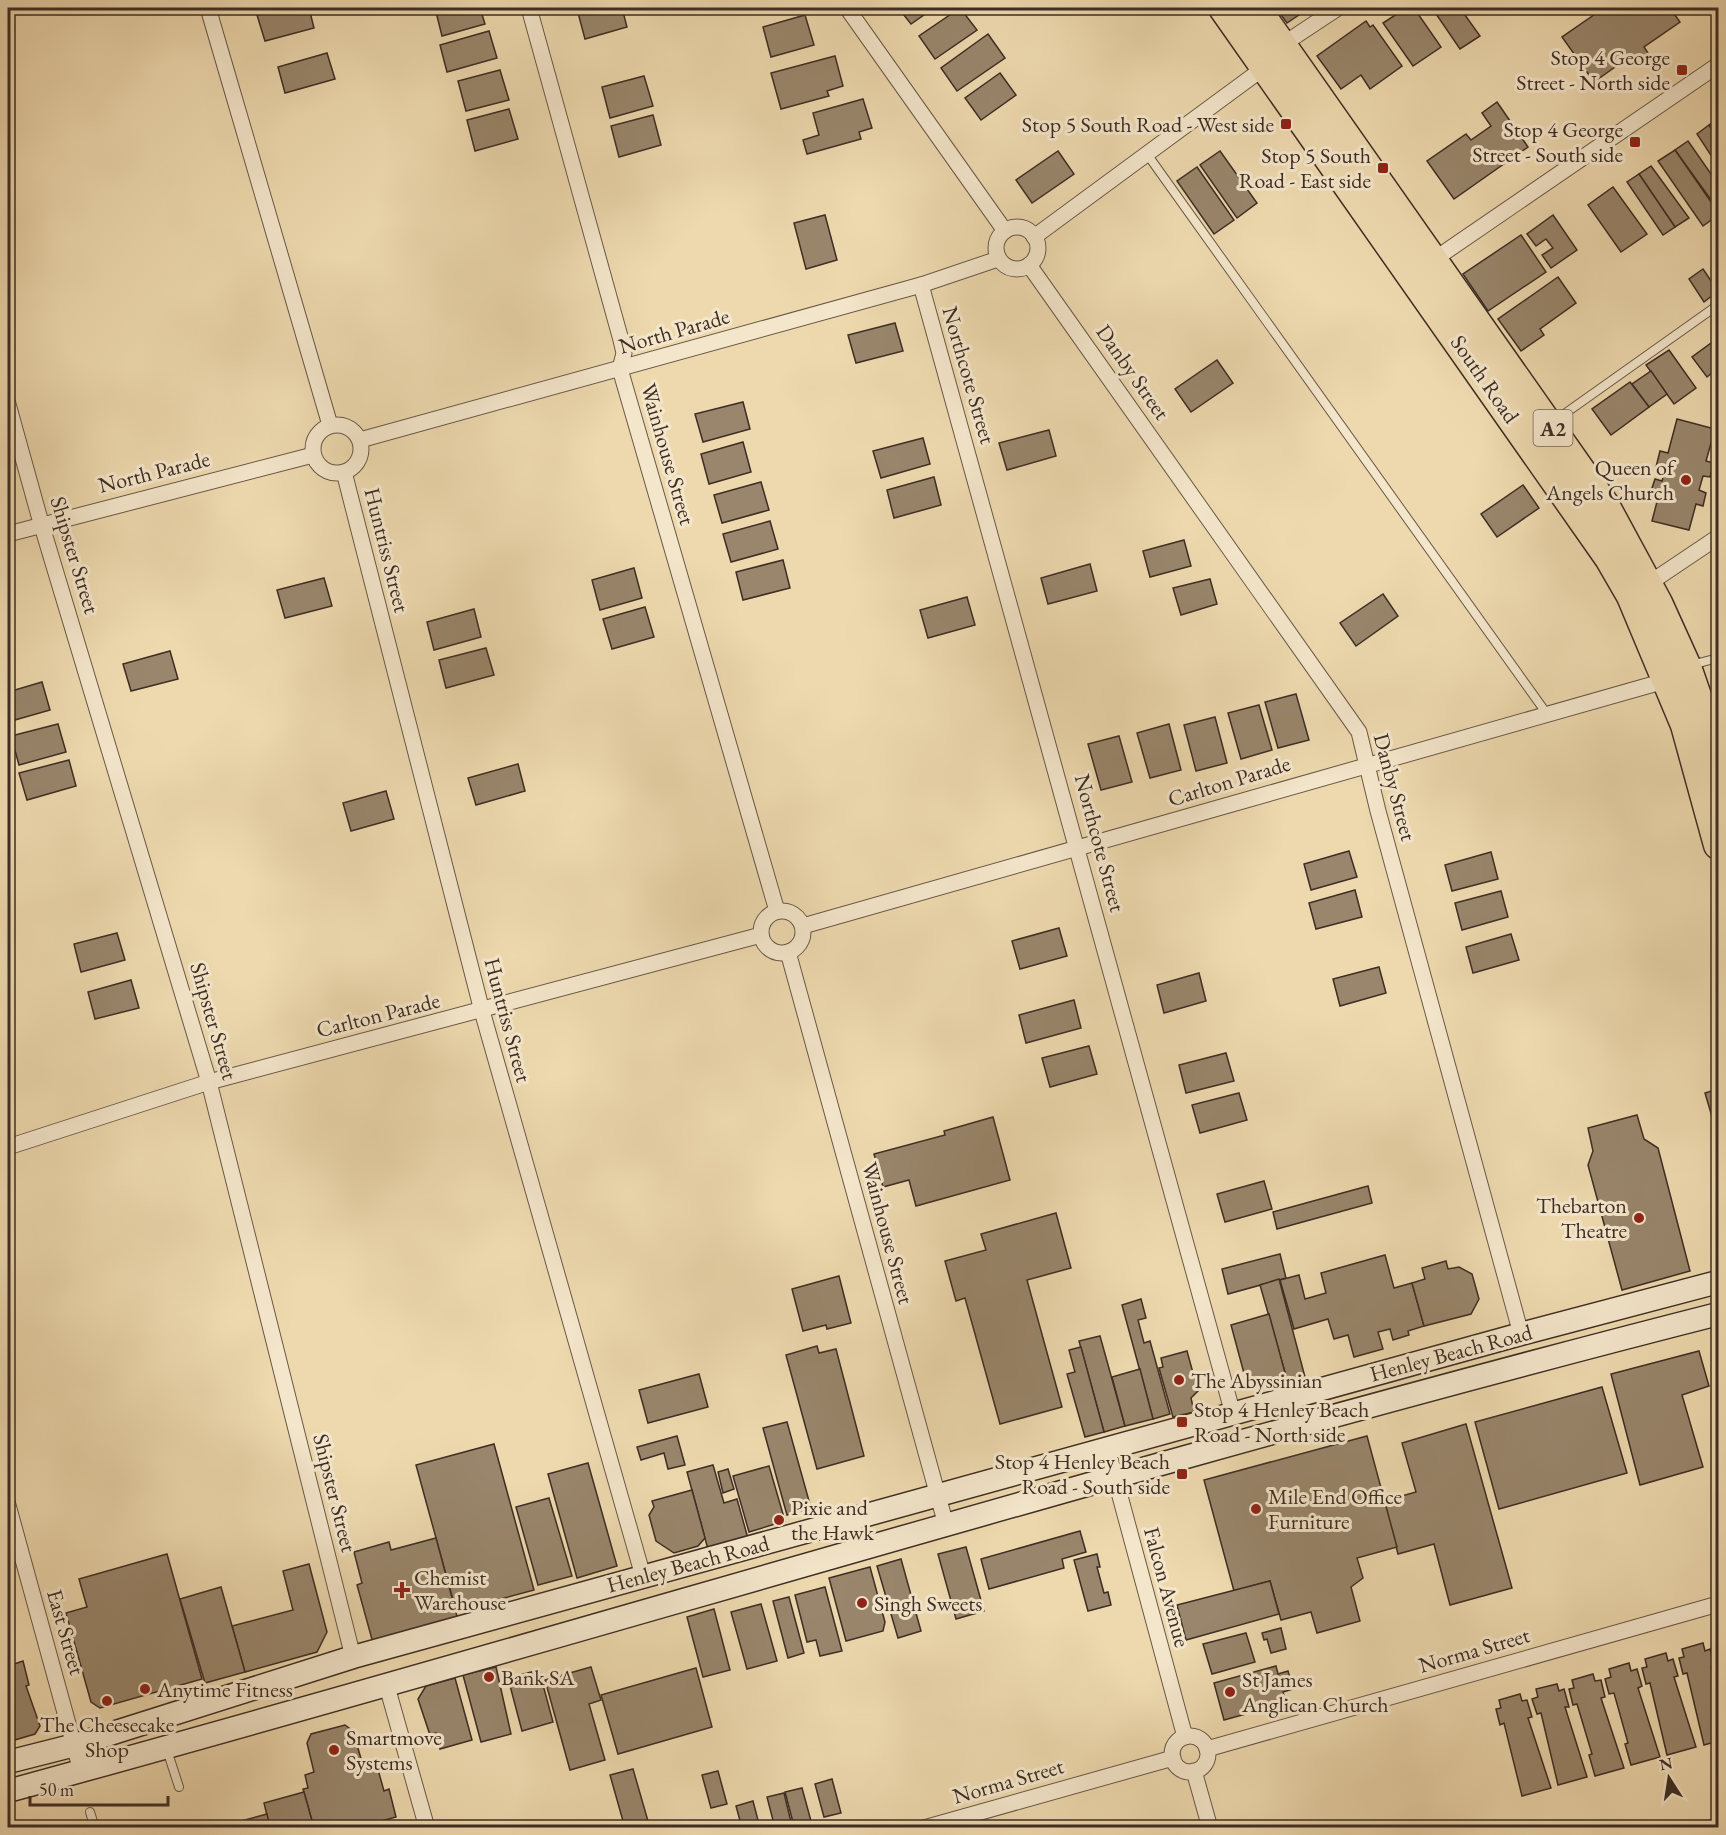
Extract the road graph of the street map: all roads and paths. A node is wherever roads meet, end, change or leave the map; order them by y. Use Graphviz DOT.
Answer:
graph roads {
  1 [pos="208,8"];
  2 [pos="529,8"];
  3 [pos="847,8"];
  4 [pos="1223,8"];
  5 [pos="1256,8"];
  6 [pos="1338,8"];
  7 [pos="1282,45"];
  8 [pos="1719,64"];
  9 [pos="1265,67"];
  10 [pos="1147,154"];
  11 [pos="1005,231"];
  12 [pos="1034,237"];
  13 [pos="998,259"];
  14 [pos="1029,265"];
  15 [pos="1423,266"];
  16 [pos="921,285"];
  17 [pos="1719,305"];
  18 [pos="620,369"];
  19 [pos="8,404"];
  20 [pos="1550,424"];
  21 [pos="330,425"];
  22 [pos="360,440"];
  23 [pos="313,455"];
  24 [pos="344,472"];
  25 [pos="41,523"];
  26 [pos="8,534"];
  27 [pos="1719,537"];
  28 [pos="1648,584"];
  29 [pos="1719,657"];
  30 [pos="1677,674"];
  31 [pos="1547,714"];
  32 [pos="1719,757"];
  33 [pos="1366,764"];
  34 [pos="1719,845"];
  35 [pos="1078,850"];
  36 [pos="777,911"];
  37 [pos="803,926"];
  38 [pos="761,935"];
  39 [pos="788,952"];
  40 [pos="482,1011"];
  41 [pos="209,1082"];
  42 [pos="8,1147"];
  43 [pos="1716,1282"];
  44 [pos="1719,1314"];
  45 [pos="1521,1334"];
  46 [pos="1233,1414"];
  47 [pos="1107,1448"];
  48 [pos="1114,1477"];
  49 [pos="937,1495"];
  50 [pos="8,1505"];
  51 [pos="945,1525"];
  52 [pos="643,1576"];
  53 [pos="1719,1604"];
  54 [pos="353,1657"];
  55 [pos="386,1683"];
  56 [pos="1185,1737"];
  57 [pos="75,1745"];
  58 [pos="167,1748"];
  59 [pos="1207,1749"];
  60 [pos="1173,1758"];
  61 [pos="8,1762"];
  62 [pos="81,1771"];
  63 [pos="1194,1771"];
  64 [pos="179,1787"];
  65 [pos="8,1791"];
  66 [pos="90,1812"];
  67 [pos="95,1827"];
  68 [pos="427,1827"];
  69 [pos="924,1827"];
  70 [pos="1210,1827"];
  1 -- 21 [label="street"];
  2 -- 18 [label="street, Wainhouse Street"];
  3 -- 11 [label="street"];
  4 -- 9 [label="highway, South Road / A2"];
  5 -- 7 [label="highway, South Road / A2"];
  6 -- 7 [label="street"];
  7 -- 9 [label="street"];
  7 -- 15 [label="highway, South Road / A2"];
  8 -- 15 [label="street"];
  9 -- 10 [label="street"];
  9 -- 15 [label="highway, South Road / A2"];
  10 -- 12 [label="street"];
  10 -- 31 [label="lane"];
  11 -- 12 [label="street"];
  11 -- 13 [label="street"];
  12 -- 14 [label="street"];
  13 -- 14 [label="street"];
  13 -- 16 [label="street, North Parade"];
  14 -- 33 [label="street, Danby Street"];
  15 -- 20 [label="highway, South Road / A2"];
  15 -- 30 [label="highway, South Road / A2"];
  16 -- 18 [label="street, North Parade"];
  16 -- 35 [label="street, Northcote Street"];
  17 -- 20 [label="lane"];
  18 -- 22 [label="street, North Parade"];
  18 -- 36 [label="street, Wainhouse Street"];
  19 -- 25 [label="street, Shipster Street"];
  20 -- 28 [label="highway, South Road / A2"];
  21 -- 22 [label="street"];
  21 -- 23 [label="street"];
  22 -- 24 [label="street"];
  23 -- 24 [label="street"];
  23 -- 25 [label="street, North Parade"];
  24 -- 40 [label="street, Huntriss Street"];
  25 -- 26 [label="street, North Parade"];
  25 -- 41 [label="street, Shipster Street"];
  27 -- 28 [label="street"];
  28 -- 30 [label="highway, South Road / A2"];
  29 -- 30 [label="lane"];
  30 -- 31 [label="street, Carlton Parade"];
  30 -- 32 [label="highway, South Road / A2"];
  30 -- 34 [label="highway, South Road / A2"];
  31 -- 33 [label="street, Carlton Parade"];
  33 -- 35 [label="street, Carlton Parade"];
  33 -- 45 [label="street, Danby Street"];
  35 -- 37 [label="street, Carlton Parade"];
  35 -- 46 [label="street, Northcote Street"];
  36 -- 37 [label="street"];
  36 -- 38 [label="street"];
  37 -- 39 [label="street"];
  38 -- 39 [label="street"];
  38 -- 40 [label="street, Carlton Parade"];
  39 -- 49 [label="street, Wainhouse Street"];
  40 -- 41 [label="street, Carlton Parade"];
  40 -- 52 [label="street, Huntriss Street"];
  41 -- 42 [label="street, Carlton Parade"];
  41 -- 54 [label="street, Shipster Street"];
  43 -- 45 [label="main road, Henley Beach Road"];
  44 -- 48 [label="main road, Henley Beach Road"];
  45 -- 46 [label="main road, Henley Beach Road"];
  46 -- 47 [label="main road, Henley Beach Road"];
  47 -- 48 [label="street, Falcon Avenue"];
  47 -- 49 [label="main road, Henley Beach Road"];
  48 -- 51 [label="main road, Henley Beach Road"];
  48 -- 56 [label="street, Falcon Avenue"];
  49 -- 51 [label="street, Wainhouse Street"];
  49 -- 52 [label="main road, Henley Beach Road"];
  50 -- 57 [label="street, East Street"];
  51 -- 55 [label="main road, Henley Beach Road"];
  52 -- 54 [label="main road, Henley Beach Road"];
  53 -- 59 [label="street, Norma Street"];
  54 -- 57 [label="main road, Henley Beach Road"];
  55 -- 58 [label="main road, Henley Beach Road"];
  55 -- 68 [label="street"];
  56 -- 59 [label="street"];
  56 -- 60 [label="street"];
  57 -- 61 [label="main road, Henley Beach Road"];
  57 -- 62 [label="street, East Street"];
  58 -- 62 [label="main road, Henley Beach Road"];
  58 -- 64 [label="lane"];
  59 -- 63 [label="street"];
  60 -- 63 [label="street"];
  60 -- 69 [label="street, Norma Street"];
  62 -- 65 [label="main road, Henley Beach Road"];
  63 -- 70 [label="street"];
  66 -- 67 [label="lane"];
}
